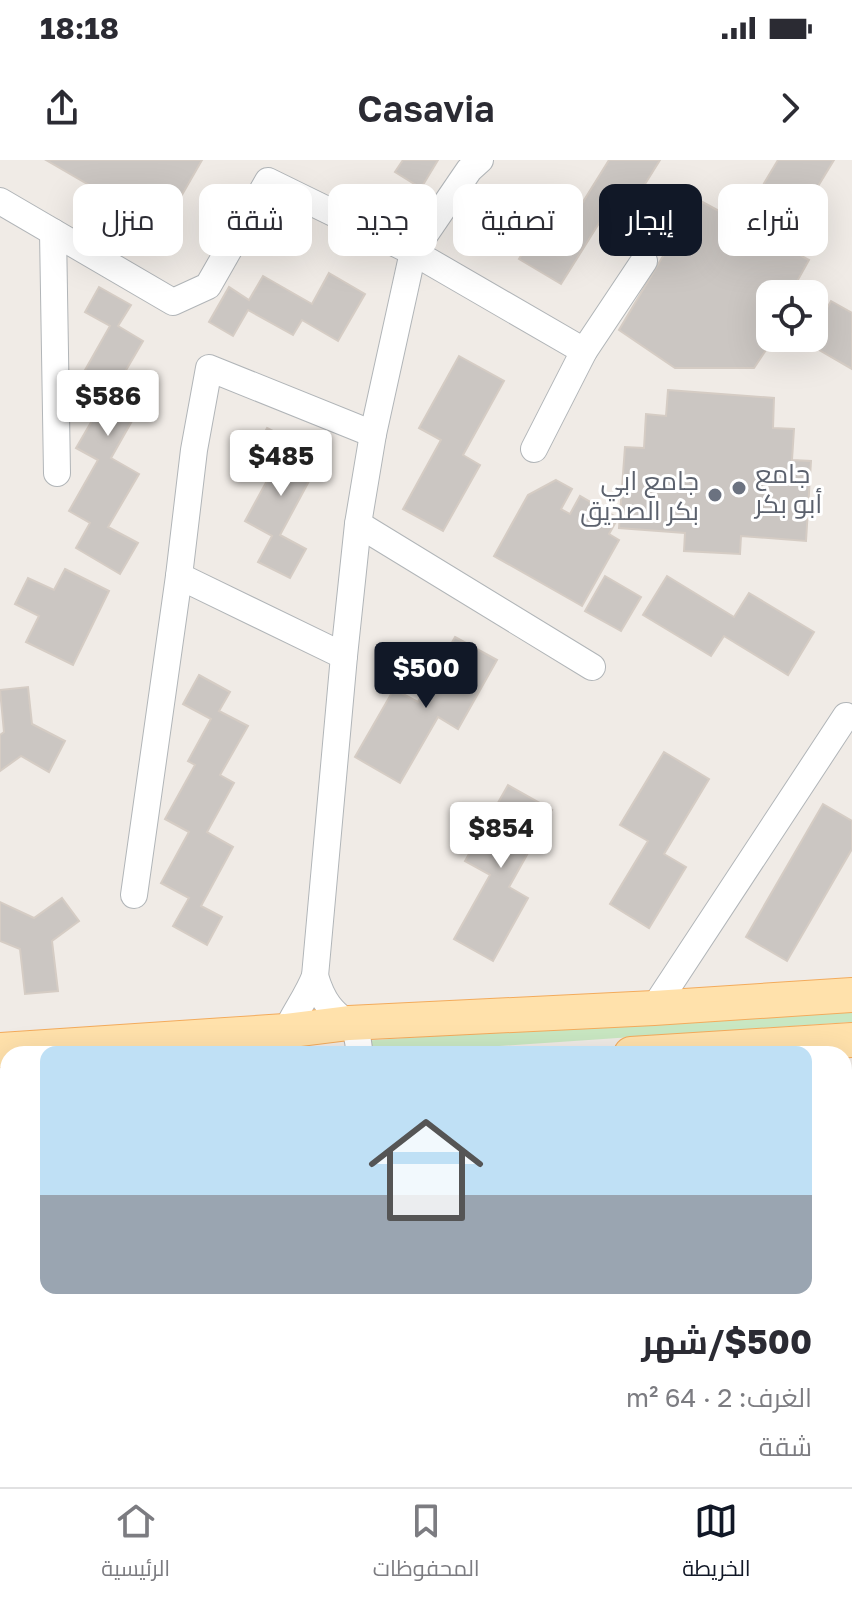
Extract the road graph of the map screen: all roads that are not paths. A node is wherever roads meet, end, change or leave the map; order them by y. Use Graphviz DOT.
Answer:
graph roads {
  1 [pos="480,160"];
  2 [pos="271,170"];
  3 [pos="0,201"];
  4 [pos="328,203"];
  5 [pos="437,217"];
  6 [pos="53,232"];
  7 [pos="412,256"];
  8 [pos="420,256"];
  9 [pos="644,261"];
  10 [pos="584,351"];
  11 [pos="373,434"];
  12 [pos="534,449"];
  13 [pos="57,473"];
  14 [pos="358,524"];
  15 [pos="179,576"];
  16 [pos="344,656"];
  17 [pos="592,667"];
  18 [pos="846,716"];
  19 [pos="840,743"];
  20 [pos="134,895"];
  21 [pos="315,976"];
  22 [pos="852,995"];
  23 [pos="654,1008"];
  24 [pos="354,1038"];
  25 [pos="852,1040"];
  26 [pos="282,1042"];
  27 [pos="141,1046"];
  28 [pos="757,1046"];
  1 -- 5 [label="street"];
  2 -- 4 [label="street"];
  2 -- 6 [label="street"];
  3 -- 6 [label="street"];
  6 -- 13 [label="street"];
  7 -- 11 [label="street"];
  8 -- 10 [label="street"];
  9 -- 10 [label="street"];
  10 -- 12 [label="street"];
  11 -- 14 [label="street"];
  11 -- 15 [label="street"];
  14 -- 16 [label="street"];
  14 -- 17 [label="street"];
  15 -- 16 [label="street"];
  15 -- 20 [label="street"];
  16 -- 21 [label="street"];
  18 -- 19 [label="street"];
  19 -- 23 [label="street"];
  21 -- 24 [label="street"];
  21 -- 26 [label="street"];
  22 -- 23 [label="main road"];
  23 -- 24 [label="main road"];
  24 -- 26 [label="main road"];
  25 -- 28 [label="main road"];
  26 -- 27 [label="main road"];
}
